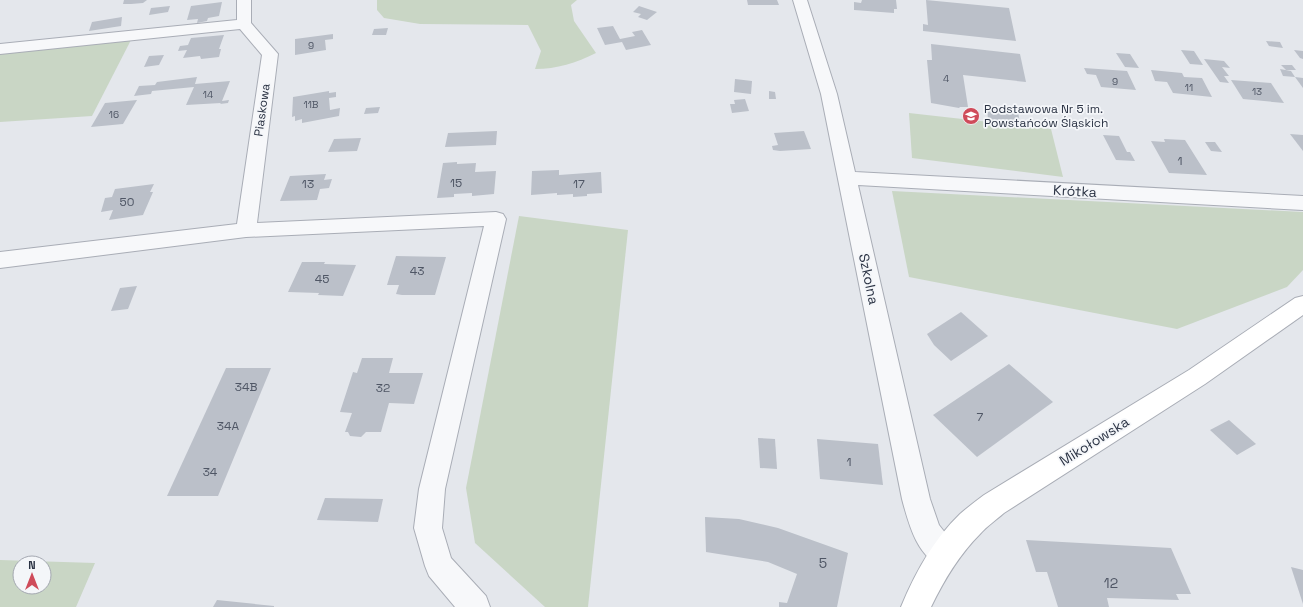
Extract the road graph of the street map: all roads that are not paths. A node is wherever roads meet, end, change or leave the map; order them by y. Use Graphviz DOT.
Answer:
graph roads {
  1 [pos="244,0"];
  2 [pos="800,0"];
  3 [pos="244,24"];
  4 [pos="0,50"];
  5 [pos="847,178"];
  6 [pos="1303,203"];
  7 [pos="246,230"];
  8 [pos="0,260"];
  9 [pos="1303,304"];
  10 [pos="944,554"];
  11 [pos="475,607"];
  12 [pos="916,607"];
  1 -- 3 [label="street"];
  2 -- 5 [label="street, Szkolna"];
  3 -- 4 [label="street"];
  3 -- 7 [label="street, Piaskowa"];
  5 -- 6 [label="street, Krótka"];
  5 -- 10 [label="street, Szkolna"];
  7 -- 8 [label="street"];
  7 -- 11 [label="street"];
  9 -- 10 [label="street, Mikołowska"];
  10 -- 12 [label="street, Mikołowska"];
}
